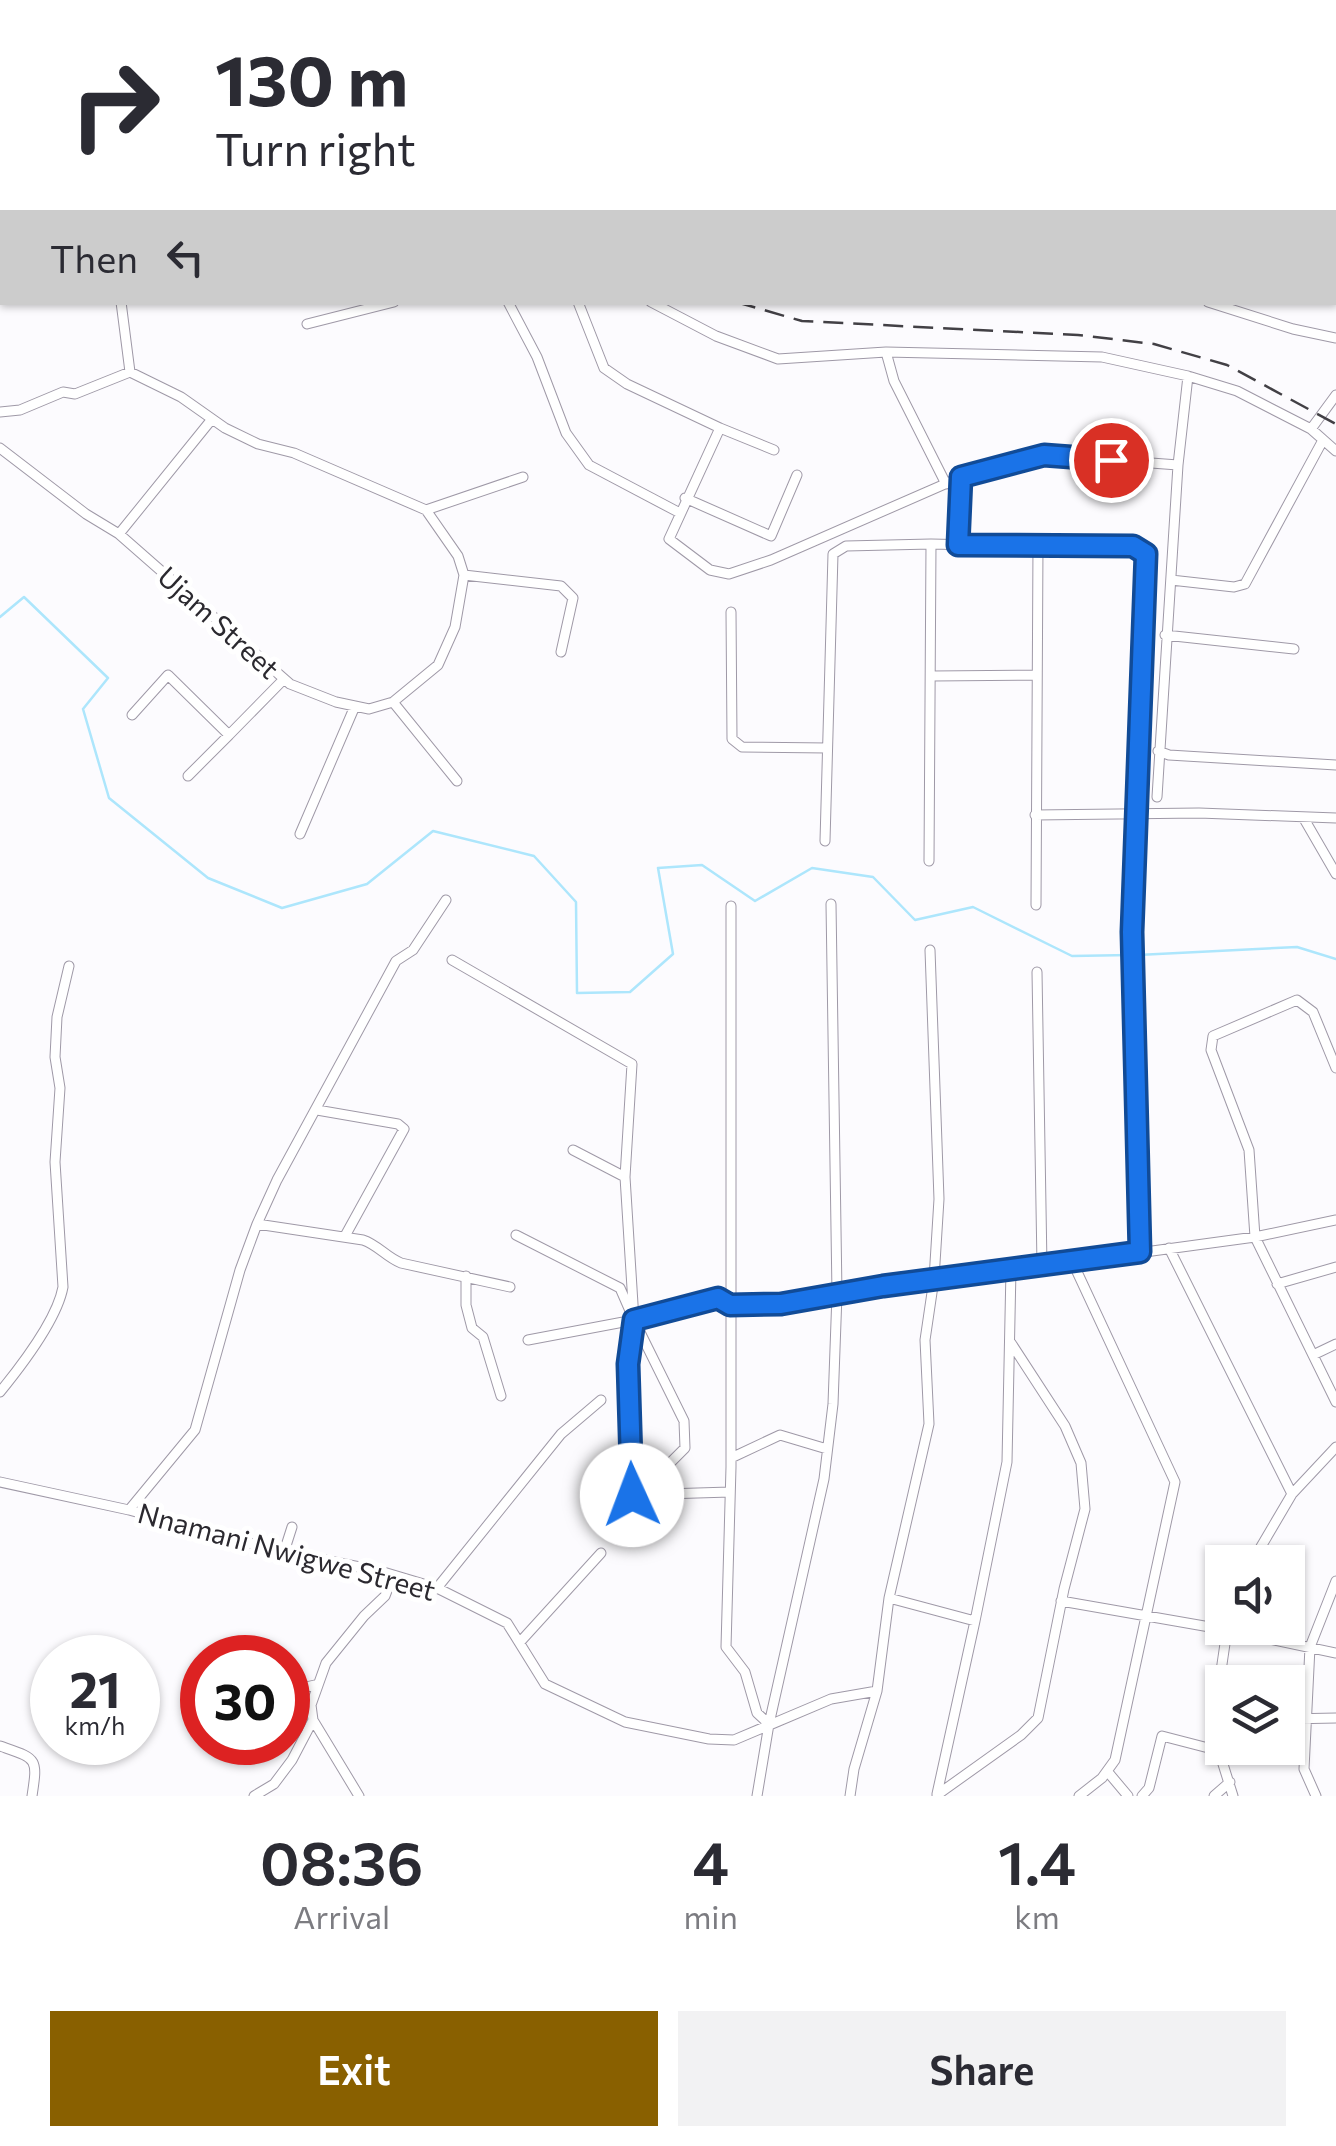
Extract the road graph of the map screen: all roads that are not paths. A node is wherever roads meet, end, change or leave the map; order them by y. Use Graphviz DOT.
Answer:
graph roads {
  1 [pos="121,305"];
  2 [pos="382,305"];
  3 [pos="510,305"];
  4 [pos="579,305"];
  5 [pos="657,305"];
  6 [pos="1217,305"];
  7 [pos="307,324"];
  8 [pos="1336,338"];
  9 [pos="886,352"];
  10 [pos="130,372"];
  11 [pos="1188,376"];
  12 [pos="1335,401"];
  13 [pos="0,412"];
  14 [pos="212,419"];
  15 [pos="720,428"];
  16 [pos="1311,430"];
  17 [pos="1322,440"];
  18 [pos="0,448"];
  19 [pos="774,450"];
  20 [pos="1336,450"];
  21 [pos="1178,465"];
  22 [pos="798,475"];
  23 [pos="523,477"];
  24 [pos="961,477"];
  25 [pos="946,484"];
  26 [pos="686,498"];
  27 [pos="426,510"];
  28 [pos="680,513"];
  29 [pos="119,534"];
  30 [pos="772,536"];
  31 [pos="931,544"];
  32 [pos="958,545"];
  33 [pos="1038,545"];
  34 [pos="771,560"];
  35 [pos="464,575"];
  36 [pos="1171,580"];
  37 [pos="732,612"];
  38 [pos="1166,635"];
  39 [pos="1294,649"];
  40 [pos="561,652"];
  41 [pos="1035,675"];
  42 [pos="932,676"];
  43 [pos="284,679"];
  44 [pos="393,702"];
  45 [pos="355,706"];
  46 [pos="132,715"];
  47 [pos="230,734"];
  48 [pos="827,748"];
  49 [pos="1158,751"];
  50 [pos="1336,766"];
  51 [pos="188,776"];
  52 [pos="457,781"];
  53 [pos="1156,797"];
  54 [pos="1138,812"];
  55 [pos="1035,815"];
  56 [pos="1303,816"];
  57 [pos="1336,818"];
  58 [pos="300,834"];
  59 [pos="825,840"];
  60 [pos="929,861"];
  61 [pos="1336,874"];
  62 [pos="446,900"];
  63 [pos="830,904"];
  64 [pos="1036,905"];
  65 [pos="731,906"];
  66 [pos="930,950"];
  67 [pos="452,960"];
  68 [pos="69,966"];
  69 [pos="1037,972"];
  70 [pos="1336,1068"];
  71 [pos="317,1110"];
  72 [pos="573,1150"];
  73 [pos="625,1177"];
  74 [pos="1336,1220"];
  75 [pos="258,1224"];
  76 [pos="516,1235"];
  77 [pos="345,1236"];
  78 [pos="1255,1238"];
  79 [pos="1169,1248"];
  80 [pos="1140,1252"];
  81 [pos="1072,1261"];
  82 [pos="1042,1265"];
  83 [pos="1336,1267"];
  84 [pos="1010,1269"];
  85 [pos="466,1276"];
  86 [pos="934,1279"];
  87 [pos="1278,1284"];
  88 [pos="510,1287"];
  89 [pos="837,1294"];
  90 [pos="730,1305"];
  91 [pos="634,1320"];
  92 [pos="528,1340"];
  93 [pos="1011,1342"];
  94 [pos="1336,1344"];
  95 [pos="1313,1355"];
  96 [pos="0,1392"];
  97 [pos="502,1396"];
  98 [pos="601,1400"];
  99 [pos="1336,1402"];
  100 [pos="1336,1446"];
  101 [pos="827,1448"];
  102 [pos="731,1458"];
  103 [pos="665,1468"];
  104 [pos="0,1482"];
  105 [pos="730,1492"];
  106 [pos="1292,1494"];
  107 [pos="129,1510"];
  108 [pos="292,1527"];
  109 [pos="1262,1545"];
  110 [pos="284,1552"];
  111 [pos="601,1553"];
  112 [pos="392,1575"];
  113 [pos="1336,1581"];
  114 [pos="437,1588"];
  115 [pos="890,1598"];
  116 [pos="1061,1601"];
  117 [pos="1145,1615"];
  118 [pos="975,1622"];
  119 [pos="1205,1625"];
  120 [pos="520,1642"];
  121 [pos="1301,1645"];
  122 [pos="1310,1647"];
  123 [pos="1336,1653"];
  124 [pos="316,1685"];
  125 [pos="310,1686"];
  126 [pos="876,1691"];
  127 [pos="1306,1718"];
  128 [pos="1336,1718"];
  129 [pos="313,1720"];
  130 [pos="768,1724"];
  131 [pos="0,1746"];
  132 [pos="1205,1747"];
  133 [pos="1225,1765"];
  134 [pos="1107,1771"];
  135 [pos="1230,1782"];
  136 [pos="938,1795"];
  137 [pos="32,1796"];
  138 [pos="254,1796"];
  139 [pos="360,1796"];
  140 [pos="756,1796"];
  141 [pos="850,1796"];
  142 [pos="1079,1796"];
  143 [pos="1128,1796"];
  144 [pos="1142,1796"];
  145 [pos="1214,1796"];
  146 [pos="1233,1796"];
  147 [pos="1316,1796"];
  1 -- 10 [label="street"];
  2 -- 7 [label="street"];
  3 -- 28 [label="street"];
  4 -- 15 [label="street"];
  5 -- 9 [label="street"];
  6 -- 8 [label="street"];
  9 -- 11 [label="street"];
  9 -- 25 [label="street"];
  10 -- 13 [label="street"];
  10 -- 14 [label="street"];
  11 -- 16 [label="street"];
  11 -- 21 [label="street"];
  12 -- 16 [label="street"];
  14 -- 27 [label="street"];
  14 -- 29 [label="street"];
  15 -- 19 [label="street"];
  15 -- 26 [label="street"];
  16 -- 17 [label="street"];
  17 -- 20 [label="street"];
  17 -- 36 [label="street"];
  18 -- 29 [label="street, Ujam Street"];
  21 -- 24 [label="street"];
  21 -- 36 [label="street"];
  22 -- 30 [label="street"];
  23 -- 27 [label="street"];
  24 -- 25 [label="street"];
  24 -- 32 [label="street"];
  25 -- 34 [label="street"];
  26 -- 28 [label="street"];
  26 -- 30 [label="street"];
  27 -- 35 [label="street"];
  28 -- 34 [label="street"];
  29 -- 43 [label="street, Ujam Street"];
  30 -- 34 [label="street"];
  31 -- 32 [label="street"];
  31 -- 42 [label="street"];
  31 -- 48 [label="street"];
  32 -- 33 [label="street"];
  33 -- 41 [label="street"];
  33 -- 54 [label="street"];
  35 -- 40 [label="street"];
  35 -- 44 [label="street"];
  36 -- 38 [label="street"];
  37 -- 48 [label="street"];
  38 -- 39 [label="street"];
  38 -- 49 [label="street"];
  41 -- 42 [label="street"];
  41 -- 55 [label="street"];
  42 -- 60 [label="street"];
  43 -- 45 [label="street, Ujam Street"];
  43 -- 47 [label="street"];
  44 -- 45 [label="street, Ujam Street"];
  44 -- 52 [label="street"];
  45 -- 58 [label="street"];
  46 -- 47 [label="street"];
  47 -- 51 [label="street"];
  48 -- 59 [label="street"];
  49 -- 50 [label="street"];
  49 -- 53 [label="street"];
  54 -- 55 [label="street"];
  54 -- 56 [label="street"];
  54 -- 80 [label="street"];
  55 -- 64 [label="street"];
  56 -- 57 [label="street"];
  56 -- 61 [label="street"];
  62 -- 71 [label="street"];
  63 -- 89 [label="street"];
  65 -- 90 [label="street"];
  66 -- 86 [label="street"];
  67 -- 73 [label="street"];
  68 -- 96 [label="street"];
  69 -- 82 [label="street"];
  70 -- 78 [label="street"];
  71 -- 75 [label="street"];
  71 -- 77 [label="street"];
  72 -- 73 [label="street"];
  73 -- 91 [label="street"];
  74 -- 78 [label="street"];
  75 -- 77 [label="street"];
  75 -- 107 [label="street"];
  76 -- 91 [label="street"];
  77 -- 85 [label="street"];
  78 -- 79 [label="street"];
  78 -- 87 [label="street"];
  79 -- 80 [label="street"];
  79 -- 106 [label="street"];
  80 -- 81 [label="street"];
  81 -- 82 [label="street"];
  81 -- 117 [label="street"];
  82 -- 84 [label="street"];
  83 -- 87 [label="street"];
  84 -- 86 [label="street"];
  84 -- 93 [label="street"];
  85 -- 88 [label="street"];
  85 -- 97 [label="street"];
  86 -- 89 [label="street"];
  86 -- 115 [label="street"];
  87 -- 95 [label="street"];
  89 -- 90 [label="street"];
  89 -- 101 [label="street"];
  90 -- 91 [label="street"];
  90 -- 102 [label="street"];
  91 -- 92 [label="street"];
  91 -- 103 [label="street"];
  91 -- 105 [label="street"];
  93 -- 116 [label="street"];
  93 -- 118 [label="street"];
  94 -- 95 [label="street"];
  95 -- 99 [label="street"];
  98 -- 114 [label="street"];
  100 -- 106 [label="street"];
  101 -- 102 [label="street"];
  101 -- 130 [label="street"];
  102 -- 105 [label="street"];
  104 -- 107 [label="street, Nnamani Nwigwe Street"];
  105 -- 130 [label="street"];
  106 -- 109 [label="street"];
  107 -- 110 [label="street, Nnamani Nwigwe Street"];
  108 -- 110 [label="street"];
  110 -- 112 [label="street, Nnamani Nwigwe Street"];
  111 -- 120 [label="street"];
  112 -- 114 [label="street, Nnamani Nwigwe Street"];
  112 -- 124 [label="street"];
  113 -- 122 [label="street"];
  114 -- 120 [label="street, Nnamani Nwigwe Street"];
  115 -- 118 [label="street"];
  115 -- 126 [label="street"];
  116 -- 117 [label="street"];
  116 -- 136 [label="street"];
  117 -- 119 [label="street"];
  117 -- 134 [label="street"];
  118 -- 136 [label="street"];
  120 -- 130 [label="street, Nnamani Nwigwe Street"];
  121 -- 122 [label="street"];
  122 -- 123 [label="street"];
  122 -- 127 [label="street"];
  124 -- 125 [label="street"];
  124 -- 129 [label="street"];
  126 -- 130 [label="street, Nnamani Nwigwe Street"];
  126 -- 141 [label="street"];
  127 -- 128 [label="street"];
  127 -- 147 [label="street"];
  129 -- 138 [label="street"];
  129 -- 139 [label="street"];
  130 -- 140 [label="street"];
  131 -- 137 [label="street"];
  132 -- 144 [label="street"];
  133 -- 135 [label="street"];
  134 -- 142 [label="street"];
  134 -- 143 [label="street"];
  135 -- 145 [label="street"];
  135 -- 146 [label="street"];
}
